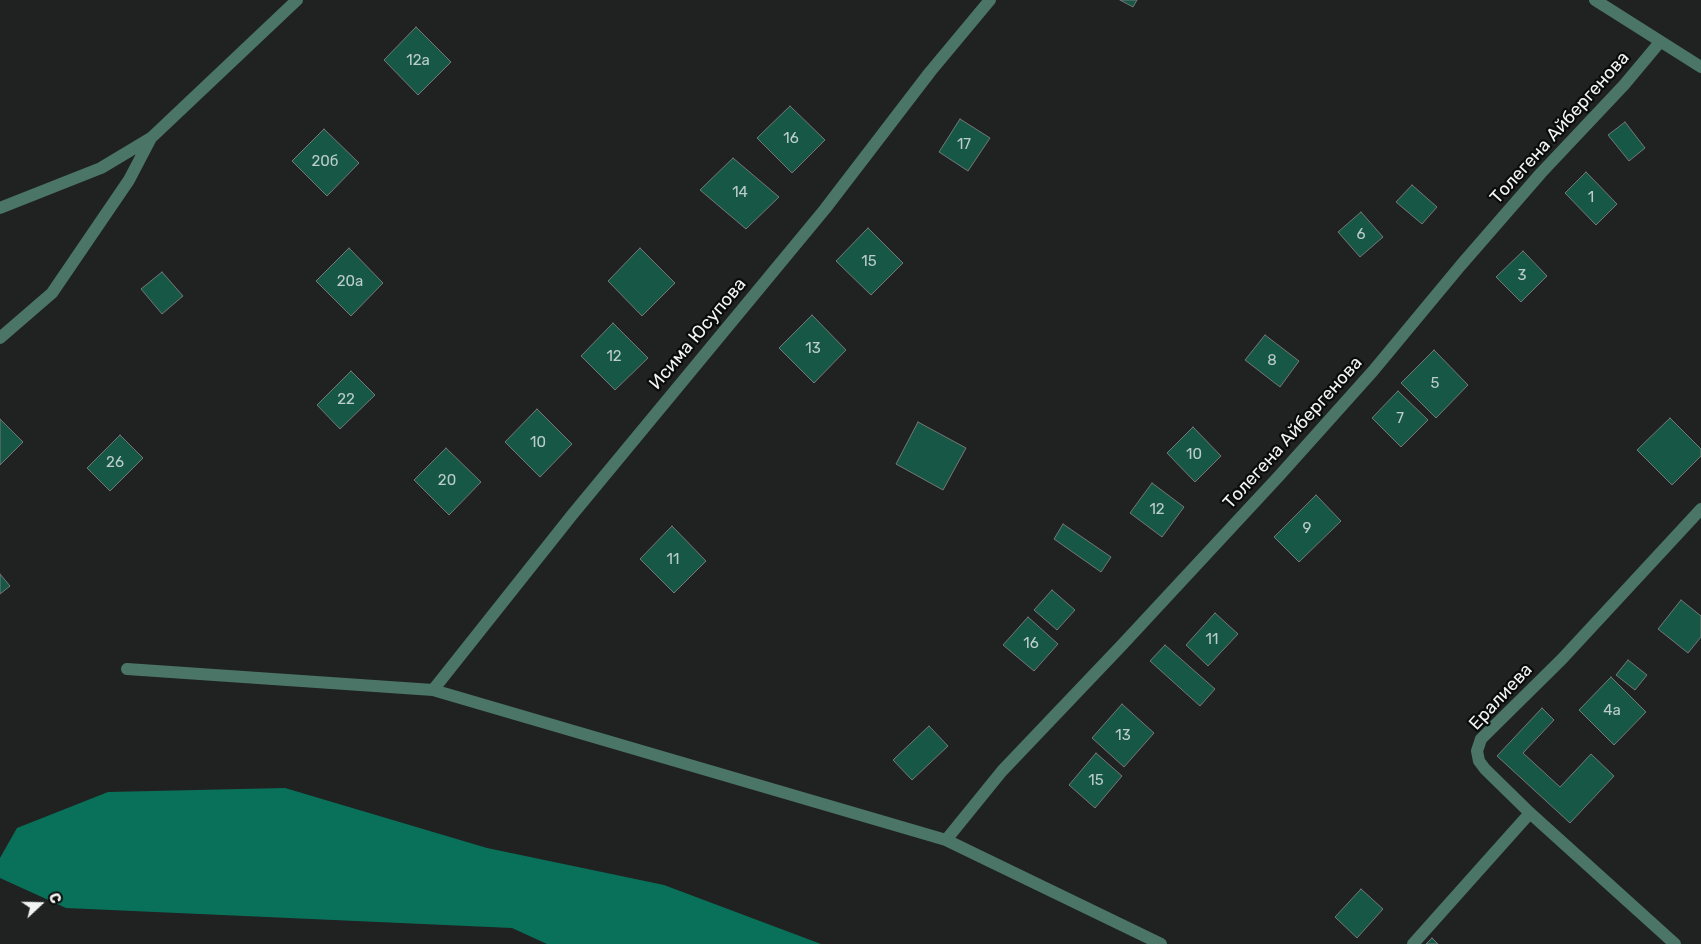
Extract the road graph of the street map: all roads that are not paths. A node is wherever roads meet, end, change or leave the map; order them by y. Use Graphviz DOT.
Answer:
graph roads {
  1 [pos="297,0"];
  2 [pos="990,0"];
  3 [pos="1595,0"];
  4 [pos="1660,42"];
  5 [pos="1701,68"];
  6 [pos="151,138"];
  7 [pos="0,208"];
  8 [pos="0,338"];
  9 [pos="1701,509"];
  10 [pos="127,669"];
  11 [pos="433,690"];
  12 [pos="1530,813"];
  13 [pos="946,840"];
  14 [pos="1161,944"];
  15 [pos="1413,944"];
  16 [pos="1675,944"];
  1 -- 6 [label="street"];
  2 -- 11 [label="street, Исима Юсупова"];
  3 -- 4 [label="street"];
  4 -- 5 [label="street"];
  4 -- 13 [label="street, Толегена Айбергенова"];
  6 -- 7 [label="street"];
  6 -- 8 [label="street"];
  9 -- 12 [label="street, Ералиева"];
  10 -- 11 [label="street"];
  11 -- 13 [label="street"];
  12 -- 15 [label="street"];
  12 -- 16 [label="street, Ералиева"];
  13 -- 14 [label="street"];
}
